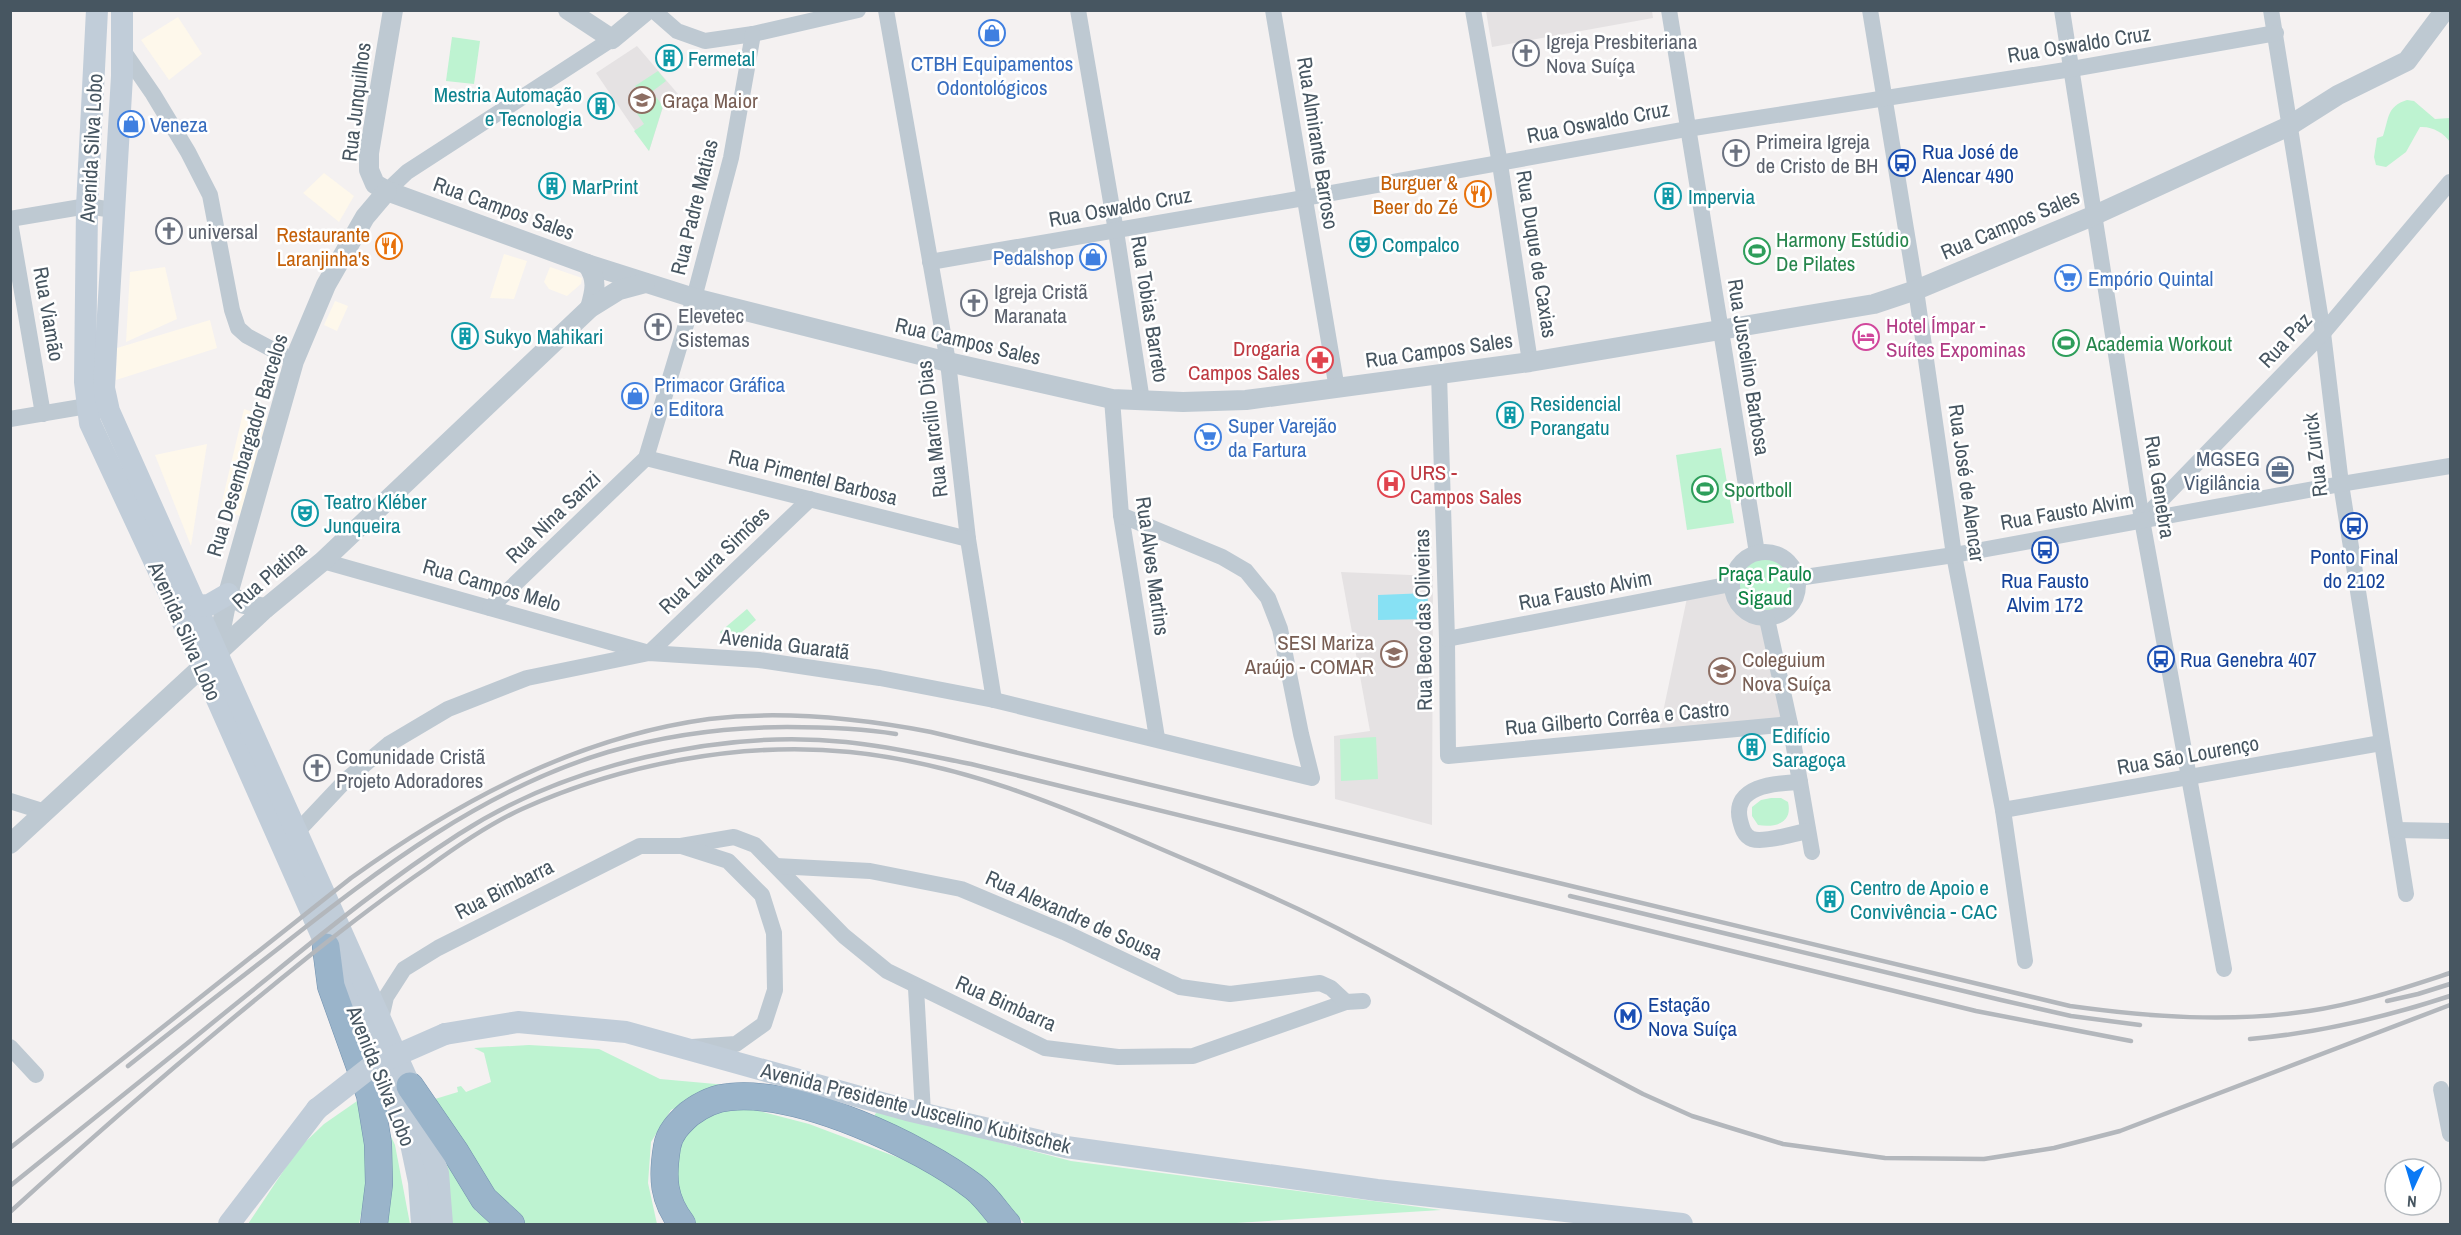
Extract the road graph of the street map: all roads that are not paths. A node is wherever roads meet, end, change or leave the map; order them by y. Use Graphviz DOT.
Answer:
graph roads {
  1 [pos="97,10"];
  2 [pos="122,10"];
  3 [pos="393,10"];
  4 [pos="568,10"];
  5 [pos="647,10"];
  6 [pos="653,10"];
  7 [pos="858,10"];
  8 [pos="886,10"];
  9 [pos="1078,10"];
  10 [pos="1273,10"];
  11 [pos="1473,10"];
  12 [pos="1669,10"];
  13 [pos="1870,10"];
  14 [pos="2062,10"];
  15 [pos="2271,10"];
  16 [pos="2445,10"];
  17 [pos="2276,33"];
  18 [pos="753,34"];
  19 [pos="612,39"];
  20 [pos="2072,69"];
  21 [pos="131,74"];
  22 [pos="1884,97"];
  23 [pos="2289,126"];
  24 [pos="1688,129"];
  25 [pos="1500,164"];
  26 [pos="2451,182"];
  27 [pos="387,191"];
  28 [pos="1304,198"];
  29 [pos="87,206"];
  30 [pos="113,210"];
  31 [pos="2095,215"];
  32 [pos="10,221"];
  33 [pos="1116,231"];
  34 [pos="930,262"];
  35 [pos="587,264"];
  36 [pos="645,283"];
  37 [pos="1916,290"];
  38 [pos="694,298"];
  39 [pos="590,308"];
  40 [pos="1720,330"];
  41 [pos="2323,333"];
  42 [pos="294,361"];
  43 [pos="948,362"];
  44 [pos="1530,362"];
  45 [pos="1439,374"];
  46 [pos="1337,389"];
  47 [pos="1112,399"];
  48 [pos="1142,401"];
  49 [pos="87,406"];
  50 [pos="43,414"];
  51 [pos="10,418"];
  52 [pos="646,458"];
  53 [pos="2451,466"];
  54 [pos="2341,484"];
  55 [pos="810,499"];
  56 [pos="1121,515"];
  57 [pos="2142,520"];
  58 [pos="968,540"];
  59 [pos="1757,553"];
  60 [pos="1954,555"];
  61 [pos="323,561"];
  62 [pos="1798,578"];
  63 [pos="1731,584"];
  64 [pos="228,594"];
  65 [pos="196,606"];
  66 [pos="490,608"];
  67 [pos="266,609"];
  68 [pos="1767,619"];
  69 [pos="1447,639"];
  70 [pos="649,653"];
  71 [pos="209,661"];
  72 [pos="994,700"];
  73 [pos="1790,724"];
  74 [pos="1156,738"];
  75 [pos="2381,743"];
  76 [pos="1448,756"];
  77 [pos="2189,777"];
  78 [pos="1800,782"];
  79 [pos="10,801"];
  80 [pos="2003,810"];
  81 [pos="45,812"];
  82 [pos="2396,830"];
  83 [pos="1808,831"];
  84 [pos="2451,831"];
  85 [pos="296,833"];
  86 [pos="10,844"];
  87 [pos="681,846"];
  88 [pos="1812,852"];
  89 [pos="776,866"];
  90 [pos="2406,894"];
  91 [pos="326,947"];
  92 [pos="2025,961"];
  93 [pos="2224,969"];
  94 [pos="916,988"];
  95 [pos="1363,1001"];
  96 [pos="1346,1002"];
  97 [pos="381,1019"];
  98 [pos="10,1047"];
  99 [pos="679,1047"];
  100 [pos="36,1076"];
  101 [pos="410,1086"];
  102 [pos="2441,1089"];
  103 [pos="923,1113"];
  104 [pos="2451,1134"];
  105 [pos="229,1224"];
  106 [pos="374,1224"];
  107 [pos="422,1224"];
  108 [pos="442,1224"];
  109 [pos="512,1224"];
  110 [pos="681,1224"];
  111 [pos="1007,1224"];
  112 [pos="1682,1224"];
  1 -- 29 [label="main road, Avenida Silva Lobo"];
  2 -- 21 [label="main road, Avenida Silva Lobo"];
  3 -- 27 [label="street, Rua Junquilhos"];
  4 -- 19 [label="street"];
  5 -- 19 [label="street, Rua Desembargador Barcelos"];
  6 -- 18 [label="street"];
  7 -- 18 [label="street"];
  8 -- 34 [label="street, Rua Marcílio Dias"];
  9 -- 33 [label="street, Rua Tobias Barreto"];
  10 -- 28 [label="street, Rua Almirante Barroso"];
  11 -- 25 [label="street, Rua Duque de Caxias"];
  12 -- 24 [label="street, Rua Juscelino Barbosa"];
  13 -- 22 [label="street, Rua José de Alencar"];
  14 -- 20 [label="street, Rua Genebra"];
  15 -- 17 [label="street, Rua Zurick"];
  16 -- 23 [label="street, Rua Campos Sales"];
  17 -- 20 [label="street, Rua Oswaldo Cruz"];
  17 -- 23 [label="street, Rua Zurick"];
  18 -- 38 [label="street, Rua Padre Matias"];
  19 -- 27 [label="street, Rua Desembargador Barcelos"];
  20 -- 22 [label="street, Rua Oswaldo Cruz"];
  20 -- 31 [label="street, Rua Genebra"];
  21 -- 30 [label="main road, Avenida Silva Lobo"];
  21 -- 42 [label="street"];
  22 -- 24 [label="street, Rua Oswaldo Cruz"];
  22 -- 37 [label="street, Rua José de Alencar"];
  23 -- 31 [label="street, Rua Campos Sales"];
  23 -- 41 [label="street, Rua Zurick"];
  24 -- 25 [label="street, Rua Oswaldo Cruz"];
  24 -- 40 [label="street, Rua Juscelino Barbosa"];
  25 -- 28 [label="street, Rua Oswaldo Cruz"];
  25 -- 44 [label="street, Rua Duque de Caxias"];
  26 -- 41 [label="street, Rua Paz"];
  27 -- 35 [label="street, Rua Campos Sales"];
  27 -- 42 [label="street, Rua Desembargador Barcelos"];
  28 -- 33 [label="street, Rua Oswaldo Cruz"];
  28 -- 46 [label="street, Rua Almirante Barroso"];
  29 -- 30 [label="street"];
  29 -- 32 [label="street"];
  29 -- 49 [label="main road, Avenida Silva Lobo"];
  30 -- 65 [label="main road, Avenida Silva Lobo"];
  31 -- 37 [label="street, Rua Campos Sales"];
  31 -- 57 [label="street, Rua Genebra"];
  32 -- 50 [label="street, Rua Viamão"];
  33 -- 34 [label="street, Rua Oswaldo Cruz"];
  33 -- 48 [label="street, Rua Tobias Barreto"];
  34 -- 43 [label="street, Rua Marcílio Dias"];
  35 -- 36 [label="street, Rua Campos Sales"];
  35 -- 39 [label="street"];
  36 -- 38 [label="street, Rua Campos Sales"];
  36 -- 39 [label="street, Rua Platina"];
  37 -- 40 [label="street, Rua Campos Sales"];
  37 -- 60 [label="street, Rua José de Alencar"];
  38 -- 43 [label="street, Rua Campos Sales"];
  38 -- 52 [label="street, Rua Padre Matias"];
  39 -- 61 [label="street, Rua Platina"];
  40 -- 44 [label="street, Rua Campos Sales"];
  40 -- 59 [label="street, Rua Juscelino Barbosa"];
  41 -- 54 [label="street, Rua Zurick"];
  41 -- 57 [label="street, Rua Paz"];
  42 -- 64 [label="street, Rua Desembargador Barcelos"];
  43 -- 47 [label="street, Rua Campos Sales"];
  43 -- 58 [label="street, Rua Marcílio Dias"];
  44 -- 45 [label="street, Rua Campos Sales"];
  45 -- 46 [label="street, Rua Campos Sales"];
  45 -- 69 [label="street, Rua Beco das Oliveiras"];
  46 -- 48 [label="street, Rua Campos Sales"];
  47 -- 48 [label="street, Rua Campos Sales"];
  47 -- 56 [label="street, Rua Alves Martins"];
  49 -- 50 [label="street"];
  49 -- 71 [label="main road, Avenida Silva Lobo"];
  50 -- 51 [label="street"];
  52 -- 55 [label="street, Rua Pimentel Barbosa"];
  52 -- 66 [label="street, Rua Nina Sanzi"];
  53 -- 54 [label="street, Rua Fausto Alvim"];
  54 -- 57 [label="street, Rua Fausto Alvim"];
  54 -- 75 [label="street, Rua Zurick"];
  55 -- 58 [label="street, Rua Pimentel Barbosa"];
  55 -- 70 [label="street, Rua Laura Simões"];
  56 -- 74 [label="street, Rua Alves Martins"];
  56 -- 74 [label="street, Avenida Guaratã"];
  57 -- 60 [label="street, Rua Fausto Alvim"];
  57 -- 77 [label="street, Rua Genebra"];
  58 -- 72 [label="street, Rua Marcílio Dias"];
  59 -- 62 [label="street"];
  59 -- 63 [label="street"];
  60 -- 62 [label="street, Rua Fausto Alvim"];
  60 -- 80 [label="street, Rua José de Alencar"];
  61 -- 66 [label="street, Rua Campos Melo"];
  61 -- 67 [label="street, Rua Platina"];
  62 -- 68 [label="street"];
  63 -- 68 [label="street"];
  63 -- 69 [label="street, Rua Fausto Alvim"];
  64 -- 65 [label="main road"];
  64 -- 67 [label="street"];
  64 -- 71 [label="street, Rua Desembargador Barcelos"];
  65 -- 71 [label="main road, Avenida Silva Lobo"];
  66 -- 70 [label="street, Rua Campos Melo"];
  67 -- 71 [label="street, Rua Platina"];
  68 -- 73 [label="street"];
  69 -- 76 [label="street, Rua Beco das Oliveiras"];
  70 -- 72 [label="street, Avenida Guaratã"];
  70 -- 85 [label="street, Avenida Guaratã"];
  71 -- 81 [label="street, Rua Platina"];
  71 -- 85 [label="main road, Avenida Silva Lobo"];
  71 -- 91 [label="main road, Avenida Silva Lobo"];
  72 -- 74 [label="street, Avenida Guaratã"];
  73 -- 76 [label="street, Rua Gilberto Corrêa e Castro"];
  73 -- 78 [label="street"];
  75 -- 77 [label="street, Rua São Lourenço"];
  75 -- 82 [label="street, Rua Zurick"];
  77 -- 80 [label="street, Rua São Lourenço"];
  77 -- 93 [label="street, Rua Genebra"];
  78 -- 83 [label="street"];
  78 -- 83 [label="street"];
  79 -- 81 [label="street"];
  80 -- 92 [label="street, Rua José de Alencar"];
  81 -- 86 [label="street, Rua Platina"];
  82 -- 84 [label="street"];
  82 -- 90 [label="street, Rua Zurick"];
  83 -- 88 [label="street"];
  85 -- 97 [label="main road, Avenida Silva Lobo"];
  87 -- 89 [label="street, Rua Bimbarra"];
  87 -- 97 [label="street, Rua Bimbarra"];
  87 -- 99 [label="street, Rua Bimbarra"];
  89 -- 94 [label="street, Rua Bimbarra"];
  89 -- 96 [label="street, Rua Alexandre de Sousa"];
  91 -- 106 [label="highway"];
  91 -- 107 [label="main road, Avenida Silva Lobo"];
  94 -- 96 [label="street, Rua Bimbarra"];
  94 -- 103 [label="street"];
  95 -- 96 [label="street, Rua Bimbarra"];
  97 -- 101 [label="main road, Avenida Silva Lobo"];
  98 -- 100 [label="street"];
  99 -- 103 [label="main road, Avenida Presidente Juscelino Kubitschek"];
  99 -- 105 [label="main road, Avenida Presidente Juscelino Kubitschek, bridge"];
  101 -- 108 [label="main road, Avenida Silva Lobo"];
  101 -- 109 [label="highway"];
  102 -- 104 [label="street"];
  103 -- 112 [label="main road, Avenida Presidente Juscelino Kubitschek"];
  110 -- 111 [label="highway"];
}
